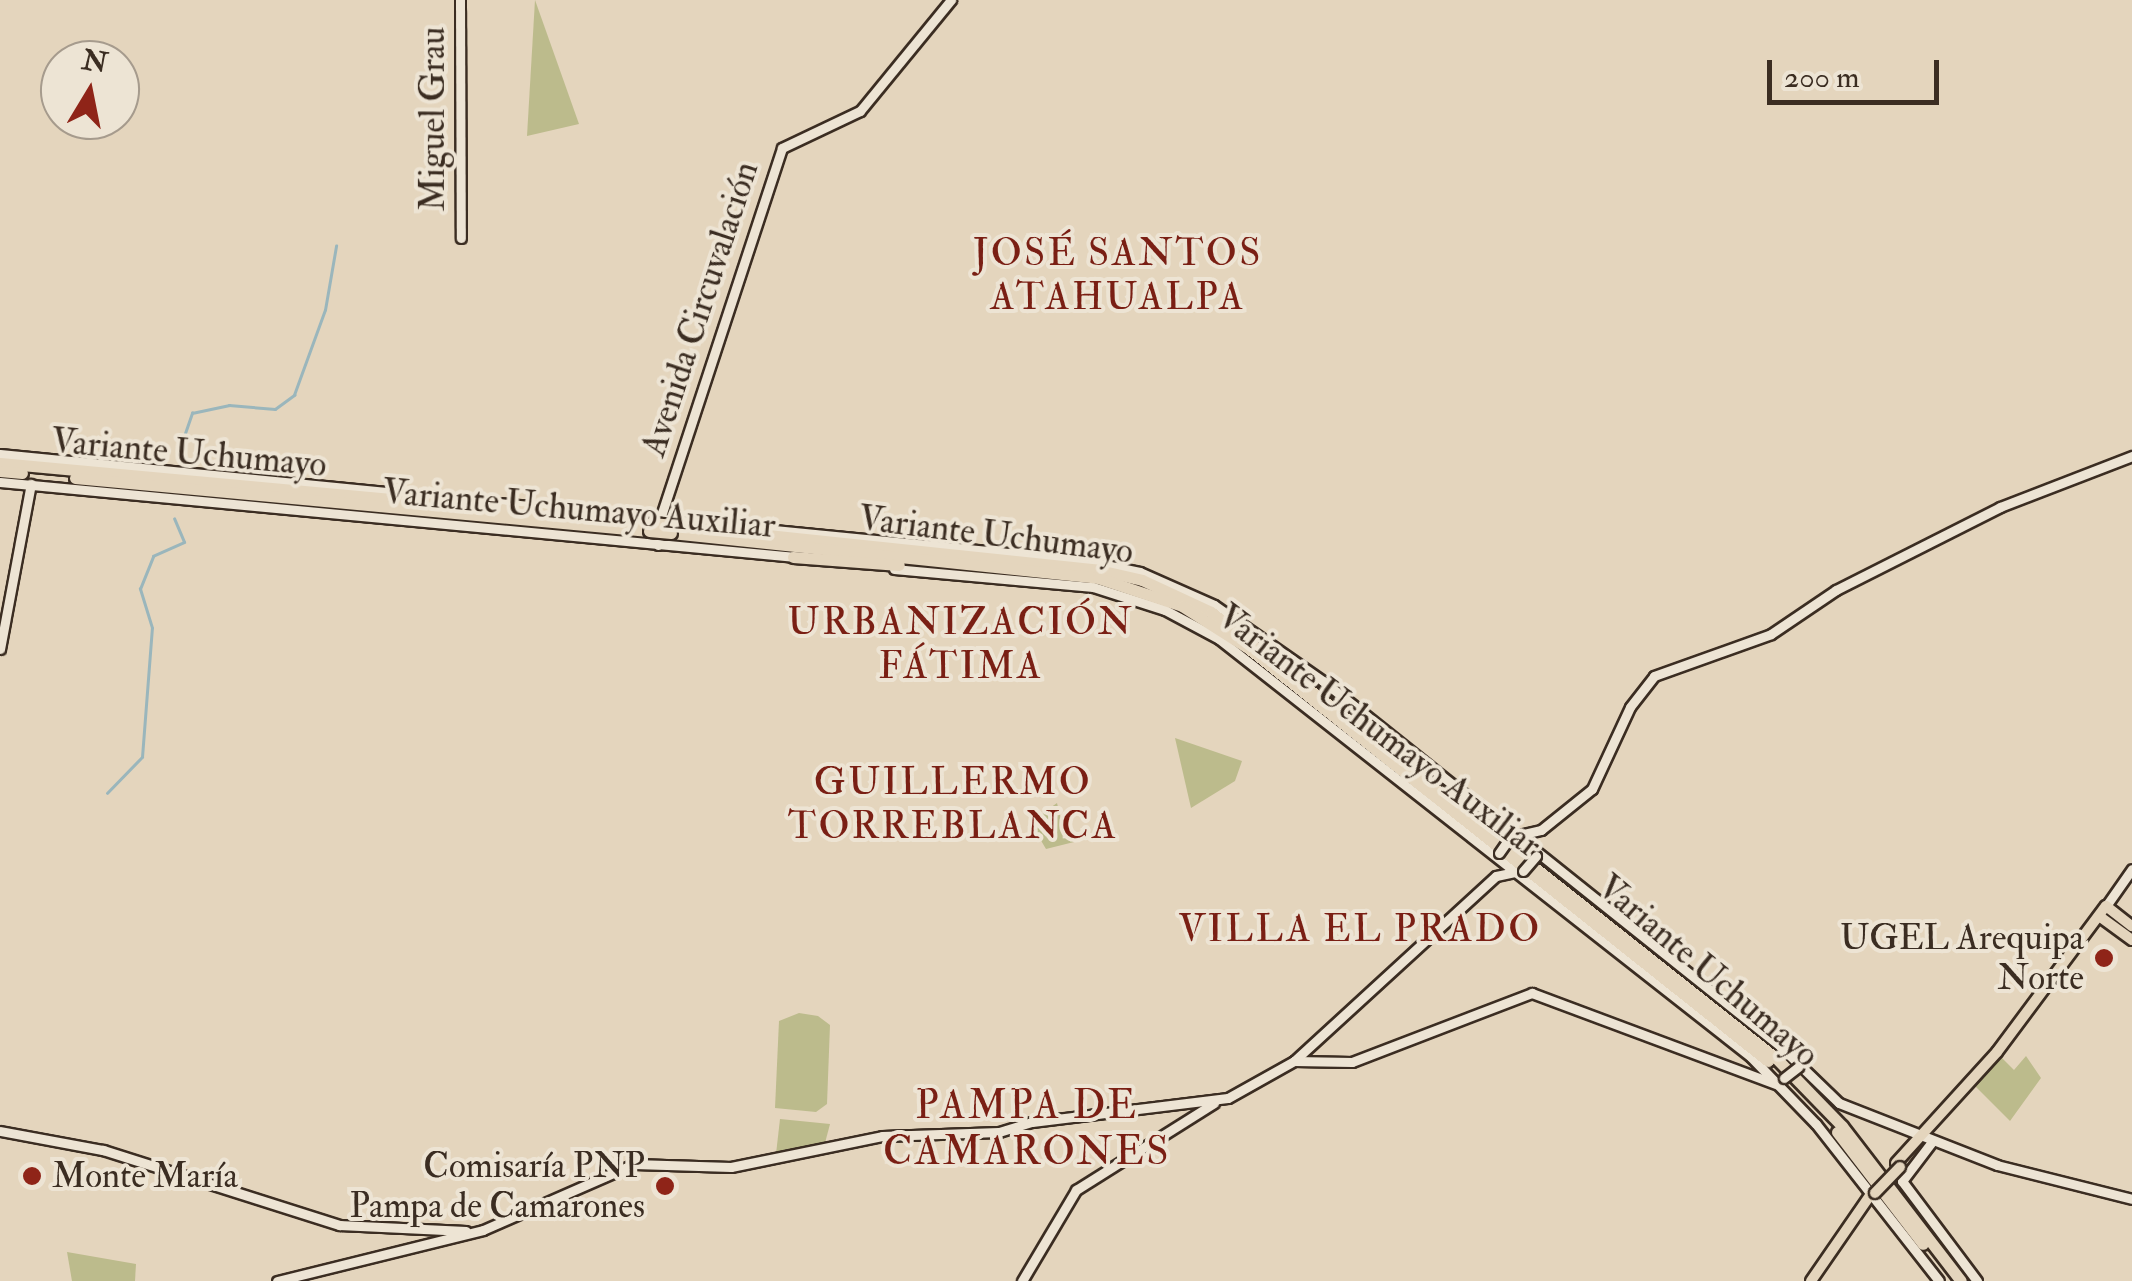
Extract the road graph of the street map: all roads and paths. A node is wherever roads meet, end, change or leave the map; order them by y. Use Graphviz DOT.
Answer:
graph roads {
  1 [pos="460,0"];
  2 [pos="951,0"];
  3 [pos="461,238"];
  4 [pos="0,454"];
  5 [pos="2132,456"];
  6 [pos="0,463"];
  7 [pos="0,477"];
  8 [pos="35,479"];
  9 [pos="162,496"];
  10 [pos="661,526"];
  11 [pos="658,545"];
  12 [pos="793,557"];
  13 [pos="936,561"];
  14 [pos="1110,564"];
  15 [pos="0,650"];
  16 [pos="1271,666"];
  17 [pos="1296,674"];
  18 [pos="1415,760"];
  19 [pos="1390,769"];
  20 [pos="1541,830"];
  21 [pos="1512,836"];
  22 [pos="1499,854"];
  23 [pos="1536,855"];
  24 [pos="2132,869"];
  25 [pos="1520,871"];
  26 [pos="1496,876"];
  27 [pos="2103,911"];
  28 [pos="2132,926"];
  29 [pos="2132,940"];
  30 [pos="1294,1060"];
  31 [pos="1801,1067"];
  32 [pos="1783,1082"];
  33 [pos="1215,1101"];
  34 [pos="0,1131"];
  35 [pos="1924,1140"];
  36 [pos="1873,1192"];
  37 [pos="2132,1200"];
  38 [pos="474,1232"];
  39 [pos="1971,1280"];
  40 [pos="278,1281"];
  41 [pos="1022,1281"];
  42 [pos="1810,1281"];
  43 [pos="1939,1281"];
  44 [pos="1952,1281"];
  1 -- 3 [label="main road, Miguel Grau"];
  2 -- 10 [label="main road, Avenida Circuvalación"];
  4 -- 10 [label="main road, Variante Uchumayo"];
  5 -- 20 [label="main road"];
  6 -- 10 [label="highway, Variante Uchumayo"];
  7 -- 8 [label="highway"];
  8 -- 9 [label="main road, Variante Uchumayo"];
  8 -- 10 [label="highway, Variante Uchumayo"];
  8 -- 15 [label="main road"];
  9 -- 11 [label="main road, Variante Uchumayo Auxiliar"];
  10 -- 11 [label="main road, Avenida Circuvalación"];
  10 -- 13 [label="highway, Variante Uchumayo"];
  10 -- 14 [label="main road, Variante Uchumayo"];
  10 -- 17 [label="highway, Variante Uchumayo"];
  11 -- 12 [label="main road, Variante Uchumayo Auxiliar"];
  12 -- 13 [label="highway"];
  12 -- 19 [label="main road, Variante Uchumayo Auxiliar"];
  13 -- 16 [label="highway, Variante Uchumayo"];
  14 -- 18 [label="main road, Variante Uchumayo Auxiliar"];
  16 -- 19 [label="highway"];
  16 -- 44 [label="highway, Variante Uchumayo"];
  17 -- 18 [label="highway"];
  17 -- 39 [label="highway, Variante Uchumayo"];
  18 -- 21 [label="main road, Variante Uchumayo Auxiliar"];
  19 -- 22 [label="main road, Variante Uchumayo Auxiliar"];
  20 -- 21 [label="main road"];
  20 -- 23 [label="main road"];
  21 -- 22 [label="main road, bridge"];
  21 -- 23 [label="main road, Variante Uchumayo Auxiliar"];
  22 -- 25 [label="main road, Variante Uchumayo Auxiliar"];
  22 -- 26 [label="main road"];
  23 -- 25 [label="main road, bridge"];
  23 -- 31 [label="main road, Variante Uchumayo Auxiliar"];
  24 -- 27 [label="main road"];
  25 -- 26 [label="main road"];
  25 -- 32 [label="main road, Variante Uchumayo Auxiliar"];
  26 -- 30 [label="main road"];
  27 -- 28 [label="main road"];
  27 -- 29 [label="main road"];
  27 -- 35 [label="main road"];
  30 -- 32 [label="main road"];
  30 -- 33 [label="main road"];
  31 -- 32 [label="main road, bridge"];
  31 -- 35 [label="main road, Variante Uchumayo"];
  32 -- 36 [label="main road, Variante Uchumayo"];
  33 -- 38 [label="main road"];
  33 -- 41 [label="main road"];
  34 -- 38 [label="main road"];
  35 -- 36 [label="main road, bridge"];
  35 -- 37 [label="main road"];
  35 -- 39 [label="main road, Variante Uchumayo"];
  36 -- 42 [label="main road"];
  36 -- 43 [label="main road, Variante Uchumayo"];
  38 -- 40 [label="main road"];
}
